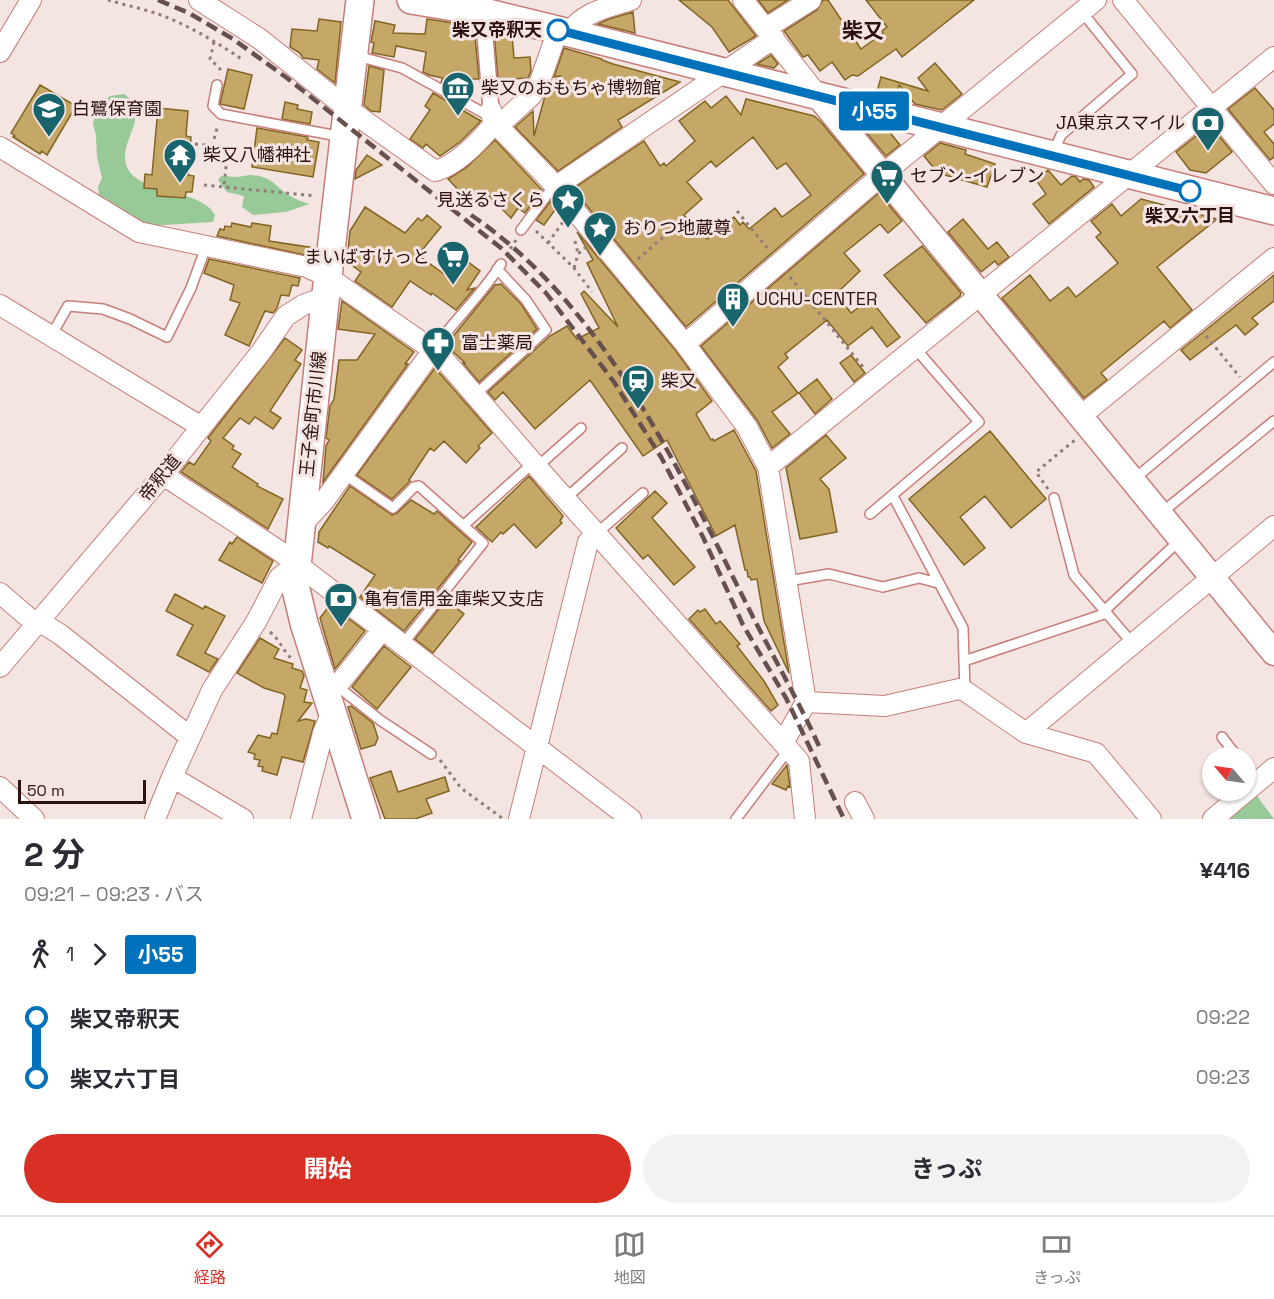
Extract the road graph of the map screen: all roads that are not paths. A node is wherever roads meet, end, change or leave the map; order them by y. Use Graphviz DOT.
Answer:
graph roads {
  1 [pos="31,0"];
  2 [pos="199,0"];
  3 [pos="360,0"];
  4 [pos="411,0"];
  5 [pos="631,0"];
  6 [pos="743,0"];
  7 [pos="812,0"];
  8 [pos="1123,0"];
  9 [pos="1089,6"];
  10 [pos="484,23"];
  11 [pos="563,32"];
  12 [pos="770,33"];
  13 [pos="0,52"];
  14 [pos="355,55"];
  15 [pos="1274,57"];
  16 [pos="725,72"];
  17 [pos="217,86"];
  18 [pos="819,97"];
  19 [pos="1211,108"];
  20 [pos="348,109"];
  21 [pos="494,119"];
  22 [pos="939,128"];
  23 [pos="345,138"];
  24 [pos="0,147"];
  25 [pos="1052,156"];
  26 [pos="883,174"];
  27 [pos="1128,175"];
  28 [pos="1274,184"];
  29 [pos="555,187"];
  30 [pos="1274,212"];
  31 [pos="524,226"];
  32 [pos="206,247"];
  33 [pos="1274,258"];
  34 [pos="326,290"];
  35 [pos="982,294"];
  36 [pos="0,305"];
  37 [pos="51,336"];
  38 [pos="685,344"];
  39 [pos="915,348"];
  40 [pos="433,350"];
  41 [pos="1274,362"];
  42 [pos="475,395"];
  43 [pos="1274,420"];
  44 [pos="1086,421"];
  45 [pos="200,426"];
  46 [pos="581,429"];
  47 [pos="622,448"];
  48 [pos="535,465"];
  49 [pos="768,467"];
  50 [pos="344,474"];
  51 [pos="163,475"];
  52 [pos="1133,480"];
  53 [pos="643,493"];
  54 [pos="893,496"];
  55 [pos="1054,498"];
  56 [pos="565,499"];
  57 [pos="870,514"];
  58 [pos="1161,514"];
  59 [pos="464,525"];
  60 [pos="300,526"];
  61 [pos="1274,526"];
  62 [pos="596,534"];
  63 [pos="1181,539"];
  64 [pos="296,564"];
  65 [pos="1212,577"];
  66 [pos="788,581"];
  67 [pos="938,583"];
  68 [pos="0,593"];
  69 [pos="1106,612"];
  70 [pos="38,623"];
  71 [pos="382,630"];
  72 [pos="1133,644"];
  73 [pos="402,645"];
  74 [pos="1274,653"];
  75 [pos="964,661"];
  76 [pos="0,667"];
  77 [pos="965,691"];
  78 [pos="332,696"];
  79 [pos="806,702"];
  80 [pos="1026,733"];
  81 [pos="1222,737"];
  82 [pos="190,738"];
  83 [pos="536,746"];
  84 [pos="786,746"];
  85 [pos="1230,747"];
  86 [pos="431,754"];
  87 [pos="1274,768"];
  88 [pos="1256,773"];
  89 [pos="172,777"];
  90 [pos="0,787"];
  91 [pos="1229,801"];
  92 [pos="34,819"];
  93 [pos="155,819"];
  94 [pos="243,819"];
  95 [pos="301,819"];
  96 [pos="366,819"];
  97 [pos="519,819"];
  98 [pos="631,819"];
  99 [pos="736,819"];
  100 [pos="805,819"];
  101 [pos="1151,819"];
  102 [pos="1213,819"];
  1 -- 13 [label="street"];
  2 -- 20 [label="street"];
  3 -- 14 [label="main road, 王子金町市川線"];
  4 -- 11 [label="main road"];
  5 -- 11 [label="street"];
  6 -- 12 [label="street"];
  7 -- 12 [label="street"];
  8 -- 19 [label="street"];
  9 -- 22 [label="street"];
  9 -- 25 [label="lane"];
  10 -- 21 [label="street"];
  11 -- 16 [label="main road"];
  11 -- 21 [label="street"];
  12 -- 16 [label="street"];
  12 -- 18 [label="street"];
  14 -- 20 [label="main road, 王子金町市川線"];
  14 -- 21 [label="lane"];
  15 -- 19 [label="street"];
  16 -- 18 [label="main road"];
  16 -- 29 [label="street"];
  17 -- 23 [label="lane"];
  18 -- 22 [label="main road"];
  18 -- 26 [label="street"];
  19 -- 27 [label="street"];
  19 -- 28 [label="street"];
  20 -- 21 [label="street"];
  20 -- 23 [label="main road, 王子金町市川線"];
  21 -- 29 [label="street"];
  22 -- 25 [label="main road"];
  22 -- 26 [label="street"];
  23 -- 34 [label="main road, 王子金町市川線"];
  24 -- 32 [label="street"];
  25 -- 27 [label="main road"];
  26 -- 35 [label="street"];
  26 -- 38 [label="street"];
  27 -- 30 [label="main road"];
  27 -- 35 [label="street"];
  29 -- 31 [label="lane"];
  29 -- 38 [label="street"];
  32 -- 34 [label="street"];
  32 -- 37 [label="lane"];
  33 -- 44 [label="street"];
  34 -- 40 [label="street"];
  34 -- 45 [label="street, 帝釈道"];
  34 -- 60 [label="main road, 王子金町市川線"];
  35 -- 39 [label="street"];
  35 -- 44 [label="street"];
  36 -- 37 [label="street"];
  37 -- 45 [label="street"];
  38 -- 49 [label="street"];
  39 -- 49 [label="street"];
  39 -- 54 [label="lane"];
  40 -- 42 [label="street"];
  40 -- 42 [label="lane"];
  40 -- 50 [label="street"];
  41 -- 52 [label="lane"];
  42 -- 48 [label="street"];
  43 -- 58 [label="lane"];
  44 -- 52 [label="street"];
  45 -- 51 [label="street, 帝釈道"];
  46 -- 48 [label="lane"];
  47 -- 56 [label="lane"];
  48 -- 56 [label="street"];
  48 -- 59 [label="lane"];
  49 -- 66 [label="street"];
  50 -- 59 [label="lane"];
  50 -- 60 [label="street"];
  51 -- 64 [label="street"];
  51 -- 70 [label="street, 帝釈道"];
  52 -- 58 [label="street"];
  53 -- 62 [label="lane"];
  54 -- 57 [label="lane"];
  54 -- 67 [label="lane"];
  55 -- 69 [label="lane"];
  56 -- 62 [label="street"];
  58 -- 63 [label="street"];
  59 -- 73 [label="lane"];
  60 -- 64 [label="main road, 王子金町市川線"];
  61 -- 65 [label="street"];
  62 -- 83 [label="street"];
  62 -- 84 [label="street"];
  63 -- 65 [label="street"];
  63 -- 69 [label="lane"];
  64 -- 71 [label="street"];
  64 -- 78 [label="main road, 王子金町市川線"];
  64 -- 82 [label="street"];
  65 -- 72 [label="street"];
  65 -- 74 [label="street"];
  66 -- 67 [label="lane"];
  66 -- 79 [label="street"];
  67 -- 75 [label="lane"];
  68 -- 70 [label="street"];
  69 -- 72 [label="lane"];
  69 -- 75 [label="lane"];
  70 -- 76 [label="street, 帝釈道"];
  70 -- 82 [label="street"];
  71 -- 73 [label="street"];
  71 -- 78 [label="street"];
  72 -- 80 [label="street"];
  73 -- 83 [label="street"];
  75 -- 77 [label="lane"];
  77 -- 79 [label="street"];
  77 -- 80 [label="street"];
  78 -- 86 [label="lane"];
  78 -- 95 [label="street"];
  78 -- 96 [label="main road, 王子金町市川線"];
  79 -- 84 [label="street"];
  80 -- 101 [label="street"];
  81 -- 85 [label="lane"];
  82 -- 89 [label="street"];
  83 -- 97 [label="street"];
  83 -- 98 [label="street"];
  84 -- 99 [label="lane"];
  84 -- 100 [label="street"];
  87 -- 88 [label="street"];
  89 -- 93 [label="street"];
  89 -- 94 [label="street"];
  90 -- 92 [label="street"];
  91 -- 102 [label="street"];
}
